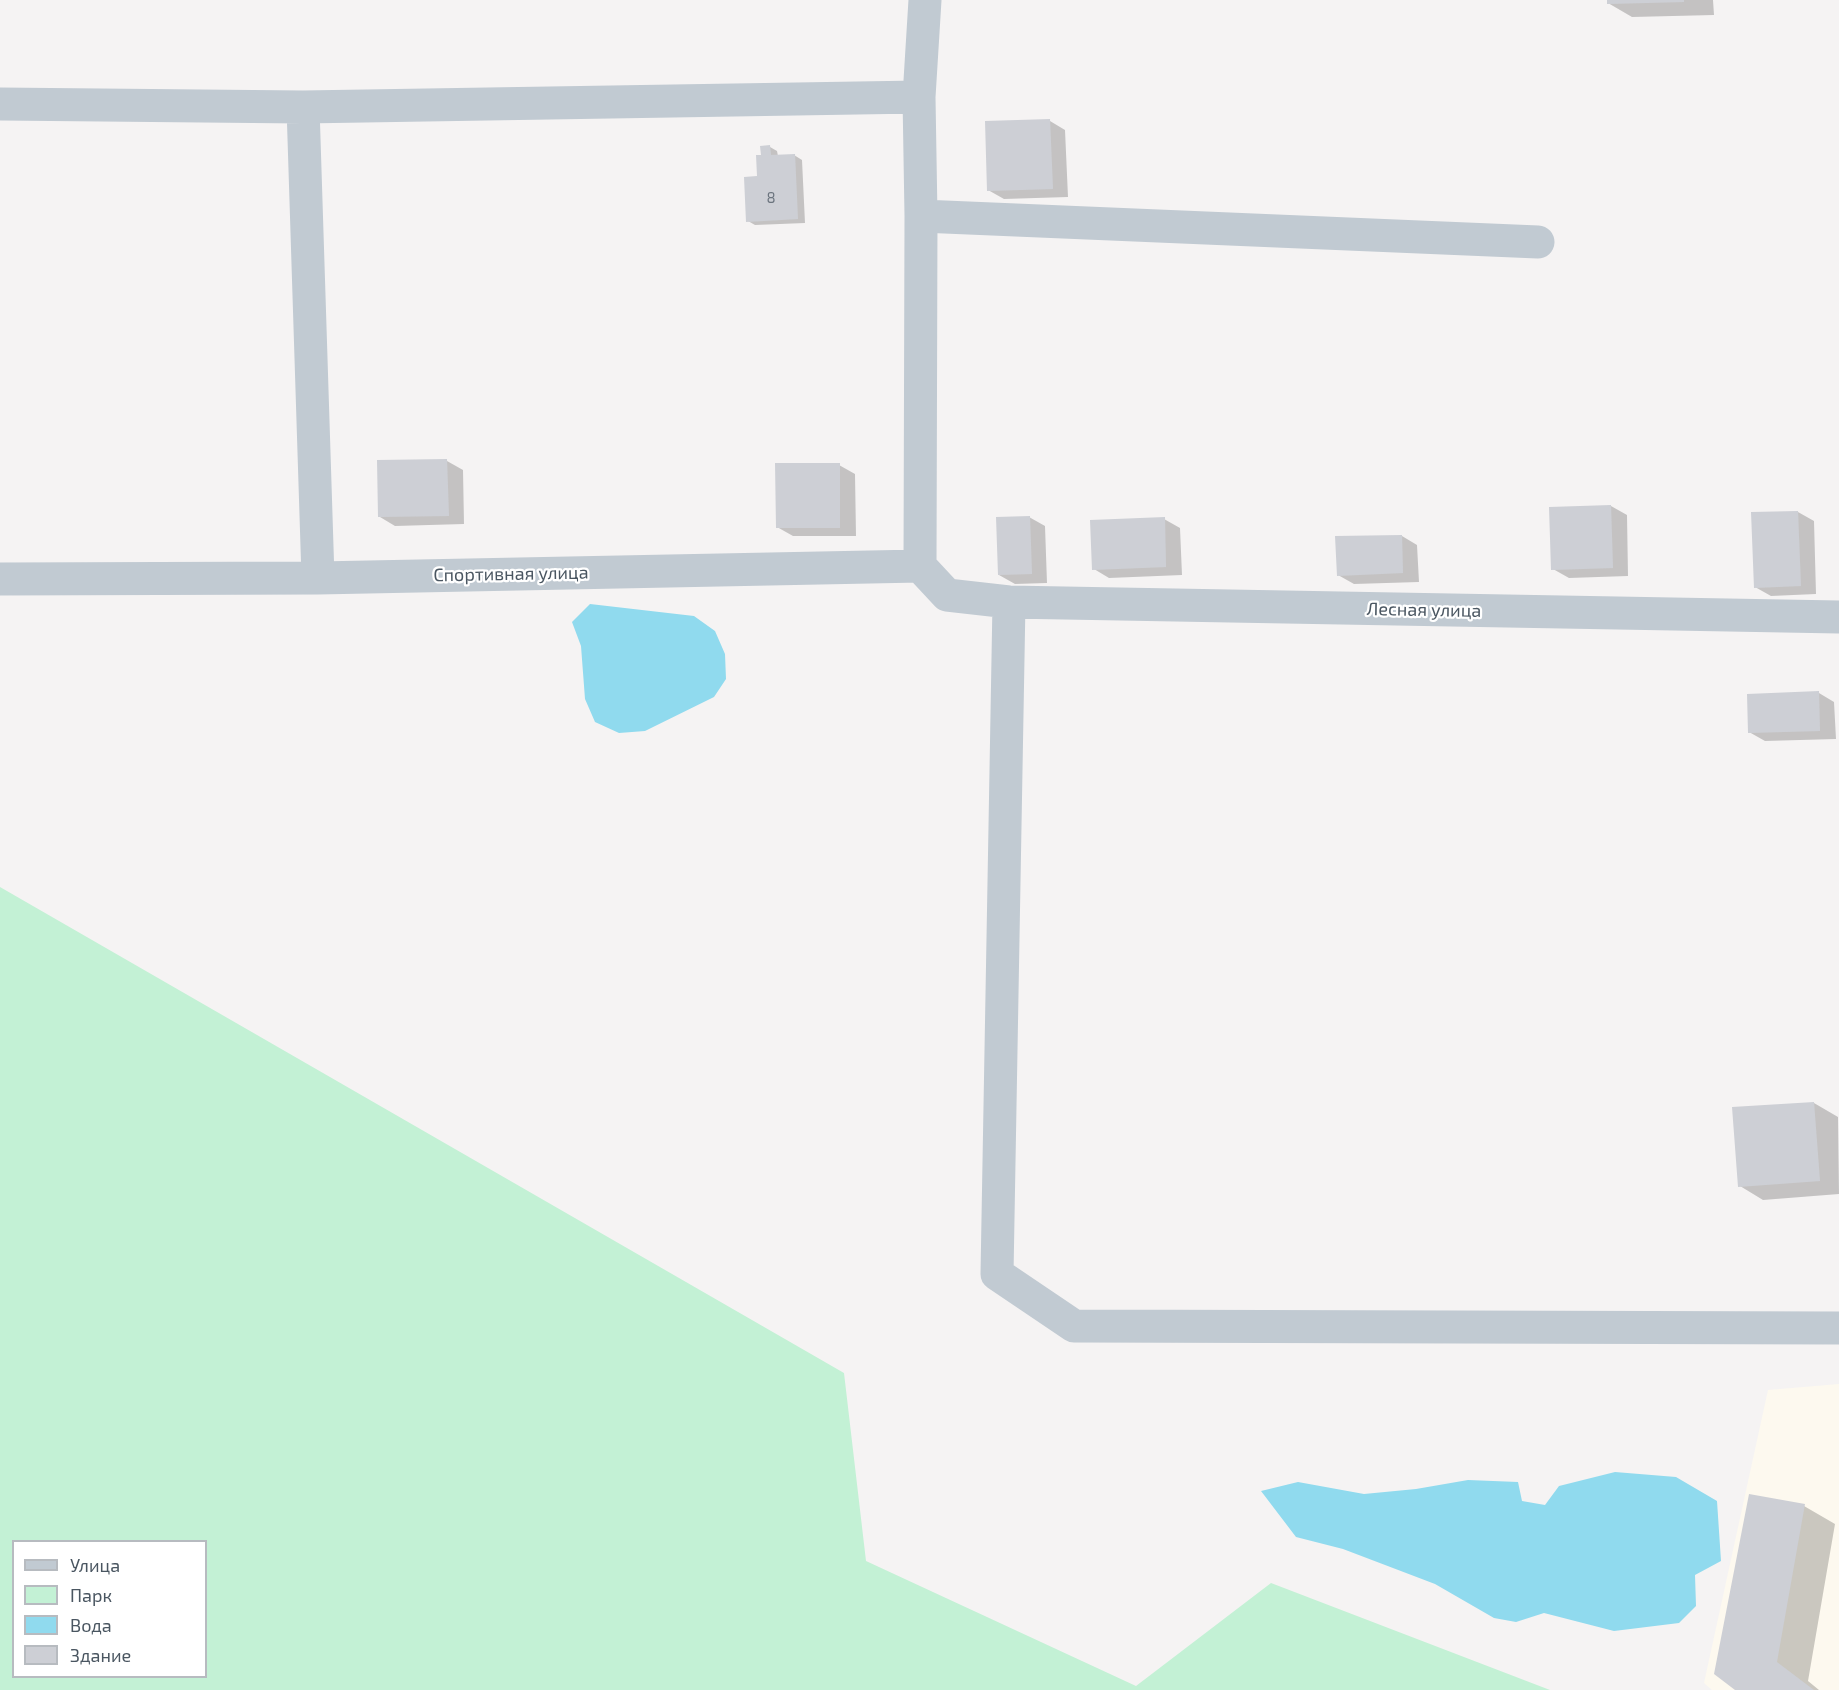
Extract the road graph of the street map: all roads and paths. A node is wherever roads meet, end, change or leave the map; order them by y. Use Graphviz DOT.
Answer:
graph roads {
  1 [pos="925,0"];
  2 [pos="919,97"];
  3 [pos="0,104"];
  4 [pos="303,107"];
  5 [pos="921,216"];
  6 [pos="1538,242"];
  7 [pos="920,566"];
  8 [pos="318,578"];
  9 [pos="0,579"];
  10 [pos="1009,602"];
  11 [pos="1839,617"];
  12 [pos="1839,1328"];
  1 -- 2 [label="street"];
  2 -- 4 [label="street"];
  2 -- 5 [label="street"];
  3 -- 4 [label="street"];
  4 -- 8 [label="street"];
  5 -- 6 [label="street"];
  5 -- 7 [label="street"];
  7 -- 8 [label="street, Спортивная улица"];
  7 -- 10 [label="street"];
  8 -- 9 [label="street, Спортивная улица"];
  10 -- 11 [label="street, Лесная улица"];
  10 -- 12 [label="street"];
}
